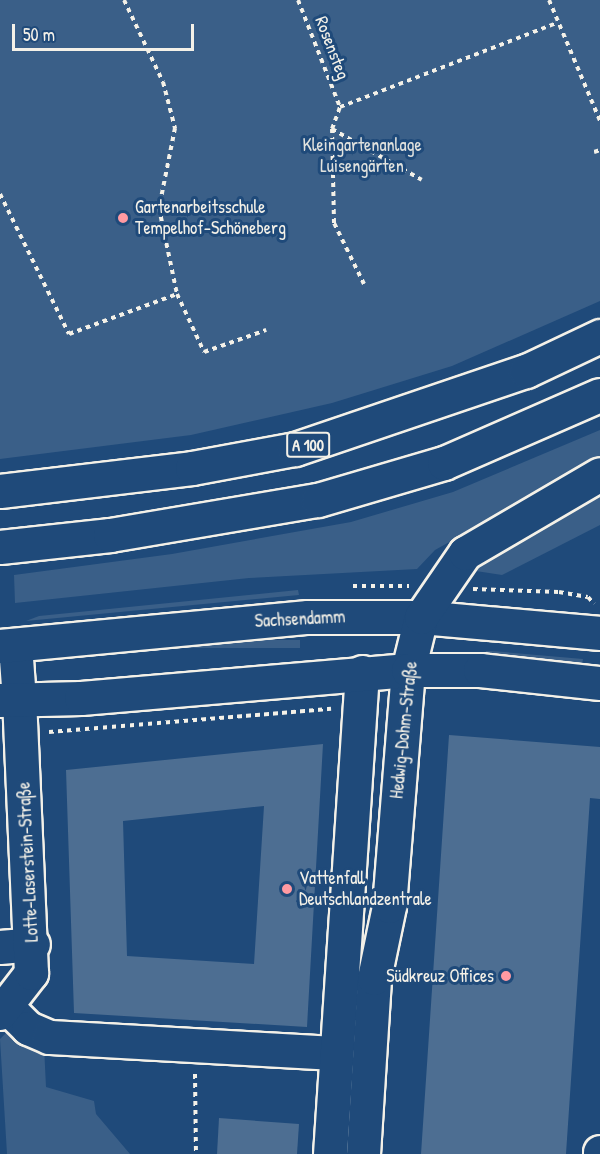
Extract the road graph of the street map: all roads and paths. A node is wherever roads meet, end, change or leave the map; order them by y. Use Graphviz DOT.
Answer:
graph roads {
  1 [pos="124,0"];
  2 [pos="298,0"];
  3 [pos="549,0"];
  4 [pos="557,23"];
  5 [pos="340,107"];
  6 [pos="600,121"];
  7 [pos="332,129"];
  8 [pos="600,150"];
  9 [pos="594,152"];
  10 [pos="422,180"];
  11 [pos="0,194"];
  12 [pos="364,284"];
  13 [pos="177,294"];
  14 [pos="266,330"];
  15 [pos="600,336"];
  16 [pos="600,395"];
  17 [pos="600,474"];
  18 [pos="0,491"];
  19 [pos="0,547"];
  20 [pos="501,590"];
  21 [pos="588,597"];
  22 [pos="421,616"];
  23 [pos="600,633"];
  24 [pos="8,646"];
  25 [pos="408,670"];
  26 [pos="362,672"];
  27 [pos="600,683"];
  28 [pos="10,700"];
  29 [pos="303,712"];
  30 [pos="70,734"];
  31 [pos="21,933"];
  32 [pos="0,946"];
  33 [pos="3,1009"];
  34 [pos="194,1043"];
  35 [pos="336,1053"];
  36 [pos="196,1154"];
  37 [pos="330,1154"];
  38 [pos="363,1154"];
  1 -- 13 [label="path"];
  2 -- 5 [label="path, Rosensteg"];
  3 -- 4 [label="path"];
  4 -- 5 [label="path"];
  4 -- 6 [label="path"];
  5 -- 7 [label="path"];
  7 -- 10 [label="path"];
  7 -- 12 [label="path"];
  8 -- 9 [label="path"];
  11 -- 13 [label="path"];
  13 -- 14 [label="path"];
  15 -- 18 [label="main road, A 100"];
  16 -- 19 [label="main road"];
  17 -- 22 [label="main road"];
  20 -- 21 [label="path"];
  22 -- 23 [label="main road, Sachsendamm"];
  22 -- 24 [label="main road, Sachsendamm"];
  22 -- 25 [label="main road, Hedwig-Dohm-Straße"];
  22 -- 26 [label="main road, Hedwig-Dohm-Straße"];
  24 -- 28 [label="main road, Lotte-Laserstein-Straße"];
  25 -- 26 [label="main road"];
  25 -- 27 [label="main road"];
  25 -- 38 [label="main road, Hedwig-Dohm-Straße"];
  26 -- 28 [label="main road"];
  26 -- 35 [label="main road"];
  28 -- 31 [label="main road, Lotte-Laserstein-Straße"];
  29 -- 30 [label="path"];
  31 -- 32 [label="main road"];
  31 -- 33 [label="main road, Lotte-Laserstein-Straße"];
  33 -- 34 [label="main road"];
  34 -- 35 [label="main road"];
  34 -- 36 [label="path"];
  35 -- 37 [label="main road"];
}
